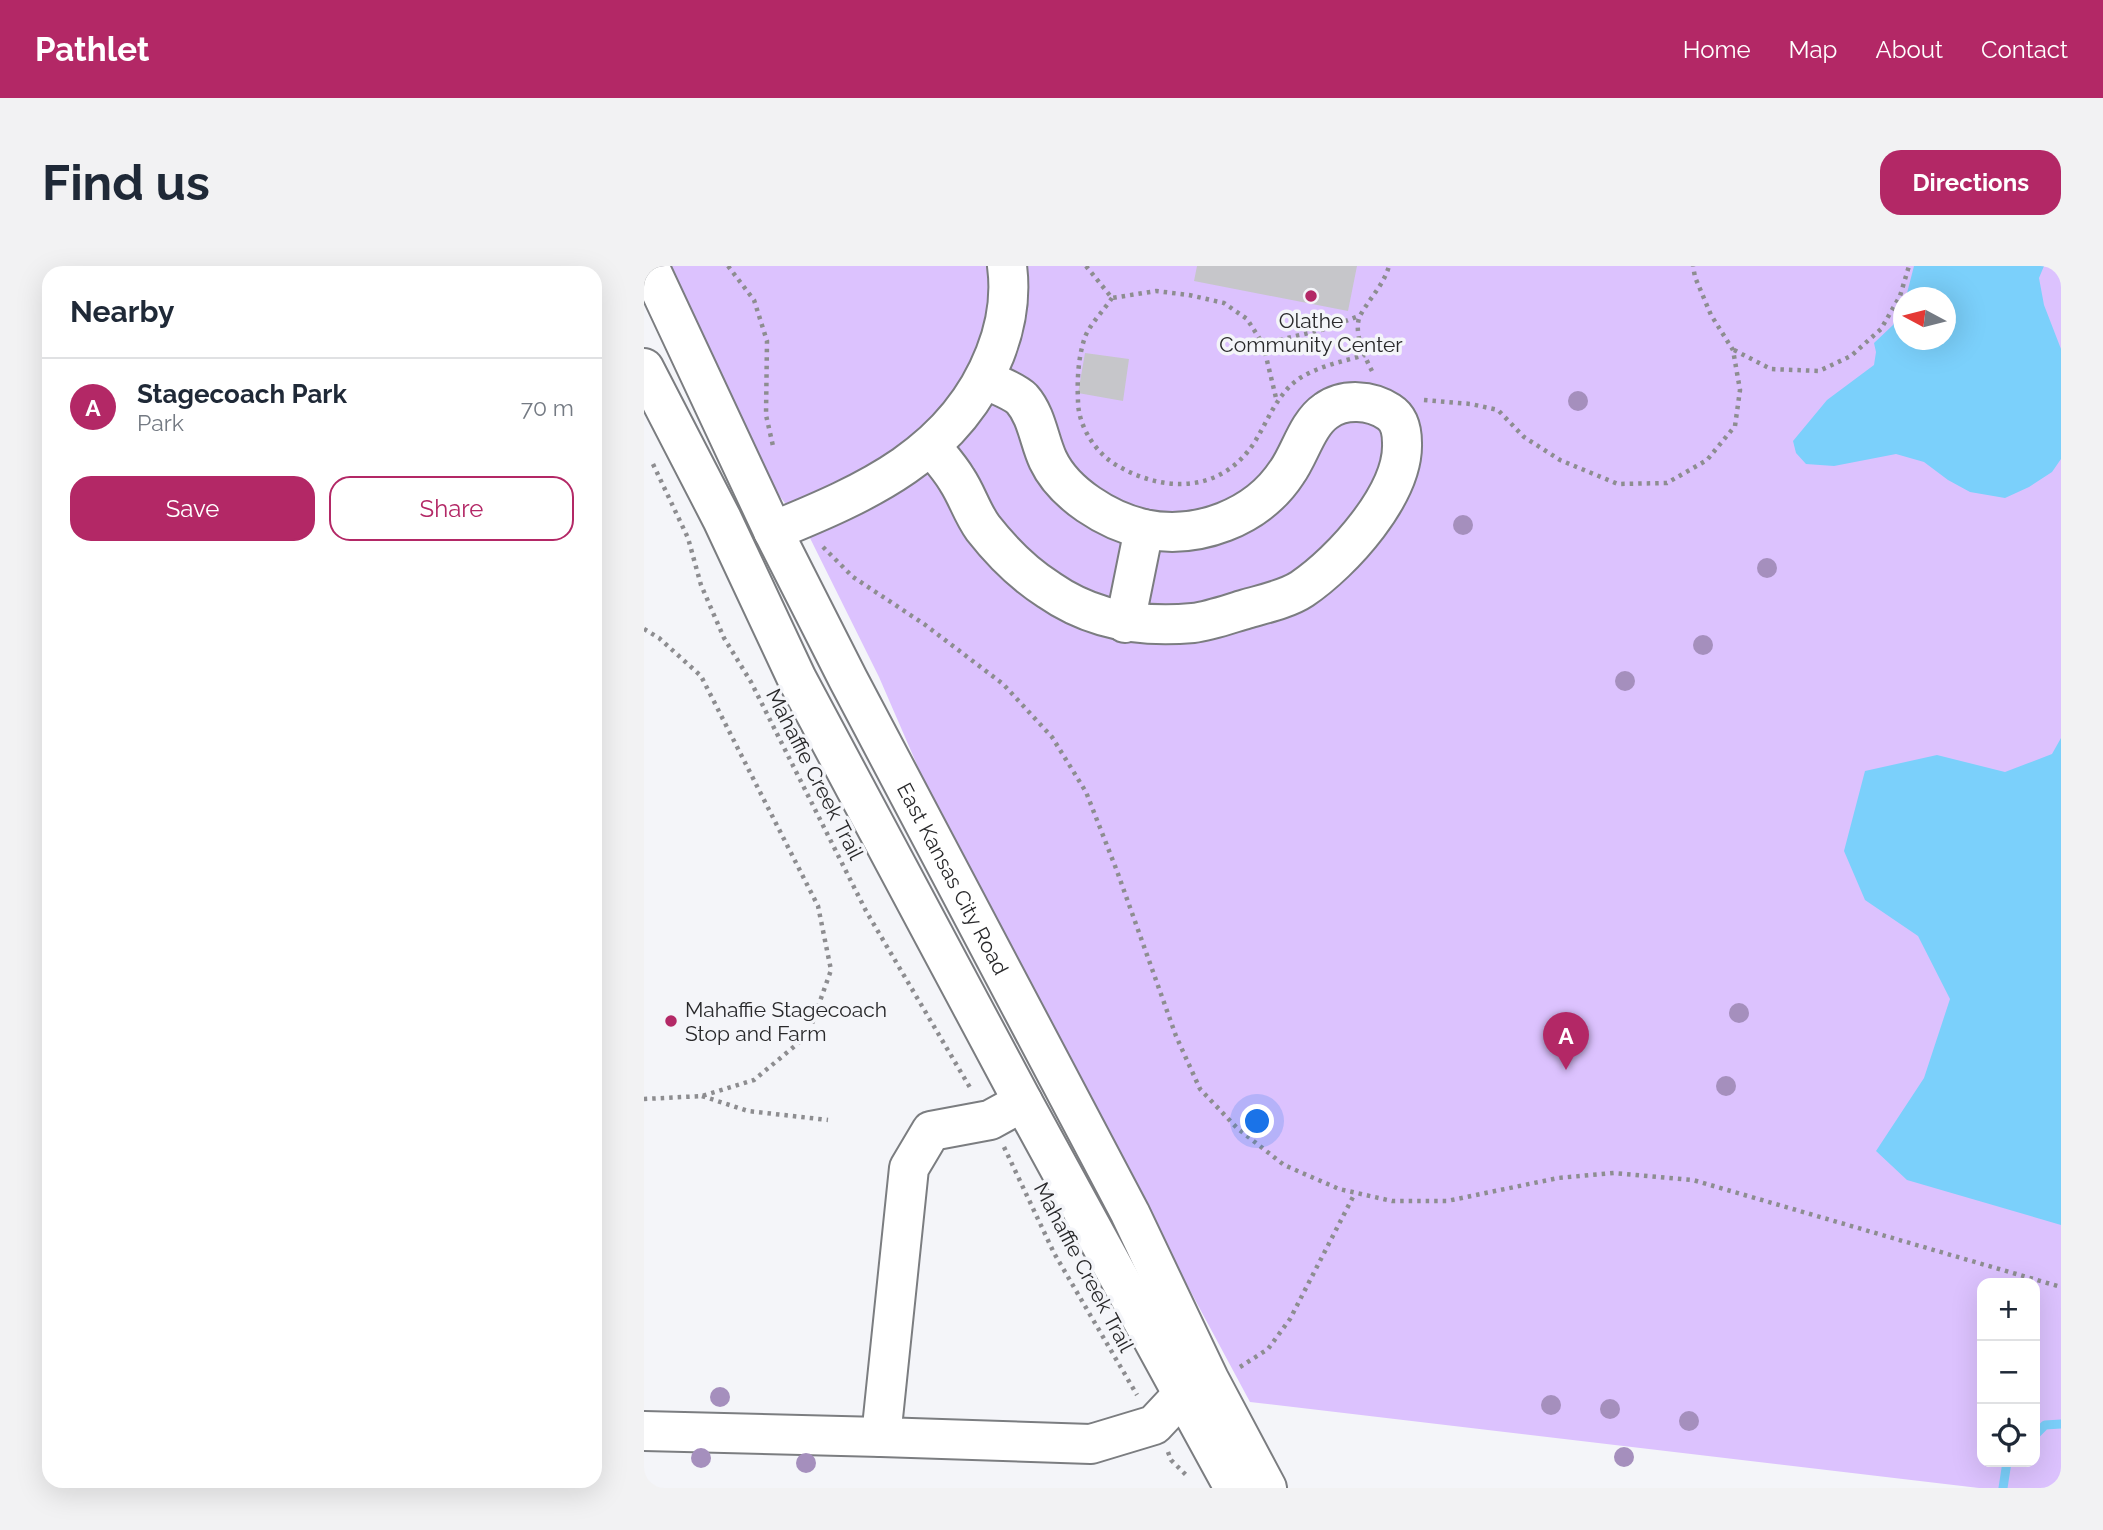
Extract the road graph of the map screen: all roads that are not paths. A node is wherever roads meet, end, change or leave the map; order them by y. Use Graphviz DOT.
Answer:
graph roads {
  1 [pos="649,266"];
  2 [pos="1007,266"];
  3 [pos="644,368"];
  4 [pos="985,379"];
  5 [pos="931,446"];
  6 [pos="1144,529"];
  7 [pos="773,531"];
  8 [pos="1125,623"];
  9 [pos="1023,1102"];
  10 [pos="1196,1386"];
  11 [pos="644,1432"];
  12 [pos="881,1437"];
  13 [pos="1234,1488"];
  14 [pos="1268,1488"];
  1 -- 7 [label="street, East Kansas City Road"];
  2 -- 4 [label="street"];
  3 -- 9 [label="street, East Kansas City Road"];
  4 -- 5 [label="street"];
  4 -- 6 [label="street"];
  5 -- 7 [label="street"];
  5 -- 8 [label="street"];
  6 -- 8 [label="street"];
  6 -- 8 [label="street"];
  7 -- 10 [label="street, East Kansas City Road"];
  9 -- 10 [label="street, East Kansas City Road"];
  9 -- 12 [label="street"];
  10 -- 12 [label="street"];
  10 -- 13 [label="street, East Kansas City Road"];
  10 -- 14 [label="street, East Kansas City Road"];
  11 -- 12 [label="street"];
}
